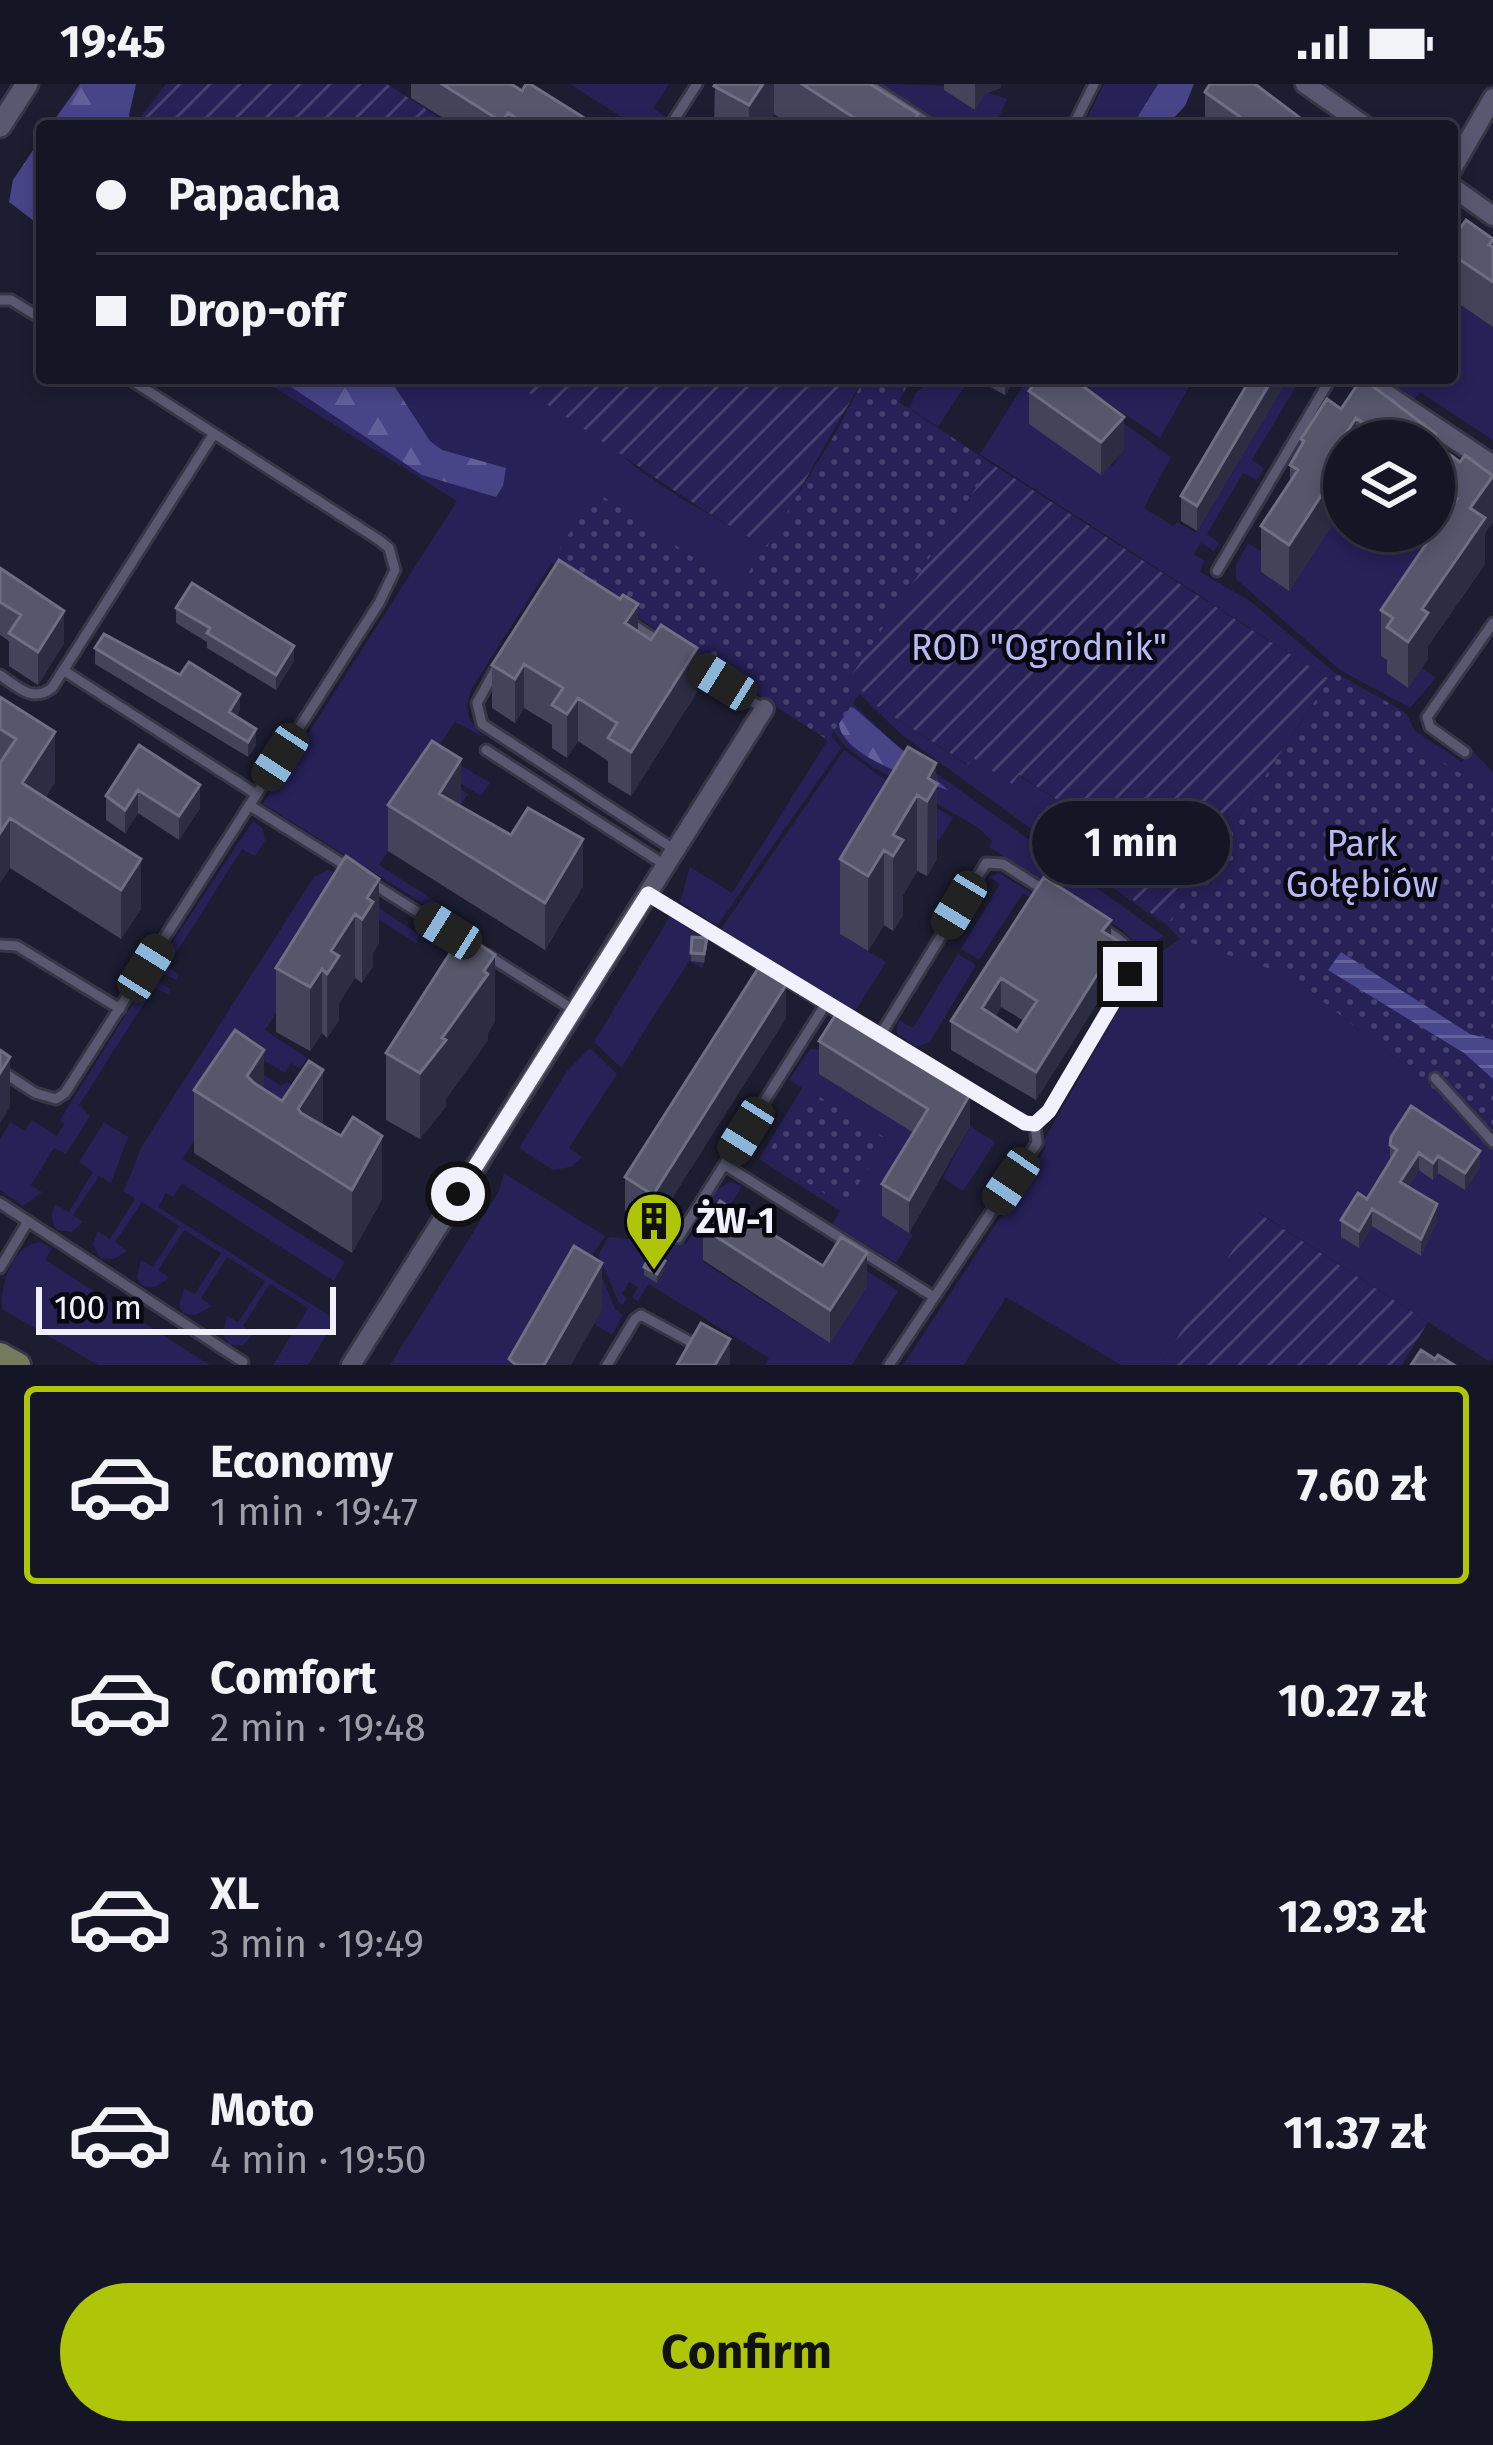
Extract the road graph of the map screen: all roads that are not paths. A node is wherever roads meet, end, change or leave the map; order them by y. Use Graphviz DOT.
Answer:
graph roads {
  1 [pos="27,84"];
  2 [pos="697,84"];
  3 [pos="860,84"];
  4 [pos="1094,84"];
  5 [pos="1305,84"];
  6 [pos="1493,98"];
  7 [pos="674,120"];
  8 [pos="916,120"];
  9 [pos="1076,120"];
  10 [pos="1356,120"];
  11 [pos="0,126"];
  12 [pos="1458,159"];
  13 [pos="1458,191"];
  14 [pos="1493,216"];
  15 [pos="0,300"];
  16 [pos="36,315"];
  17 [pos="137,384"];
  18 [pos="1327,384"];
  19 [pos="1371,384"];
  20 [pos="213,435"];
  21 [pos="1493,465"];
  22 [pos="1217,571"];
  23 [pos="611,610"];
  24 [pos="1493,622"];
  25 [pos="60,630"];
  26 [pos="80,643"];
  27 [pos="500,662"];
  28 [pos="63,670"];
  29 [pos="0,675"];
  30 [pos="764,709"];
  31 [pos="485,751"];
  32 [pos="1466,752"];
  33 [pos="252,800"];
  34 [pos="670,858"];
  35 [pos="648,894"];
  36 [pos="1058,899"];
  37 [pos="1093,922"];
  38 [pos="0,945"];
  39 [pos="825,1005"];
  40 [pos="120,1009"];
  41 [pos="574,1011"];
  42 [pos="854,1022"];
  43 [pos="866,1030"];
  44 [pos="879,1037"];
  45 [pos="0,1070"];
  46 [pos="1435,1078"];
  47 [pos="1035,1124"];
  48 [pos="1493,1142"];
  49 [pos="725,1165"];
  50 [pos="0,1202"];
  51 [pos="28,1221"];
  52 [pos="678,1238"];
  53 [pos="0,1268"];
  54 [pos="934,1297"];
  55 [pos="709,1353"];
  56 [pos="0,1355"];
  57 [pos="243,1362"];
  58 [pos="18,1365"];
  59 [pos="351,1365"];
  60 [pos="607,1365"];
  61 [pos="890,1365"];
  1 -- 11 [label="street"];
  2 -- 7 [label="lane"];
  3 -- 8 [label="street"];
  4 -- 9 [label="lane"];
  5 -- 10 [label="street"];
  6 -- 12 [label="street"];
  13 -- 14 [label="street"];
  15 -- 16 [label="lane"];
  17 -- 20 [label="lane"];
  18 -- 22 [label="lane"];
  19 -- 21 [label="street"];
  20 -- 26 [label="lane"];
  20 -- 33 [label="lane"];
  23 -- 30 [label="lane"];
  24 -- 32 [label="lane"];
  25 -- 26 [label="lane"];
  26 -- 28 [label="lane"];
  27 -- 34 [label="lane"];
  28 -- 29 [label="lane"];
  28 -- 33 [label="lane"];
  30 -- 34 [label="street"];
  31 -- 34 [label="lane"];
  33 -- 40 [label="lane"];
  33 -- 41 [label="lane"];
  34 -- 35 [label="street"];
  35 -- 39 [label="lane"];
  35 -- 41 [label="street"];
  36 -- 44 [label="lane"];
  37 -- 47 [label="lane"];
  38 -- 40 [label="lane"];
  39 -- 42 [label="lane"];
  39 -- 49 [label="lane"];
  40 -- 45 [label="lane"];
  41 -- 59 [label="street"];
  43 -- 44 [label="lane"];
  44 -- 47 [label="lane"];
  46 -- 48 [label="lane"];
  47 -- 54 [label="lane"];
  49 -- 52 [label="lane"];
  49 -- 54 [label="lane"];
  50 -- 51 [label="lane"];
  51 -- 53 [label="lane"];
  51 -- 57 [label="lane"];
  54 -- 61 [label="lane"];
  55 -- 60 [label="lane"];
  56 -- 58 [label="main road"];
}
